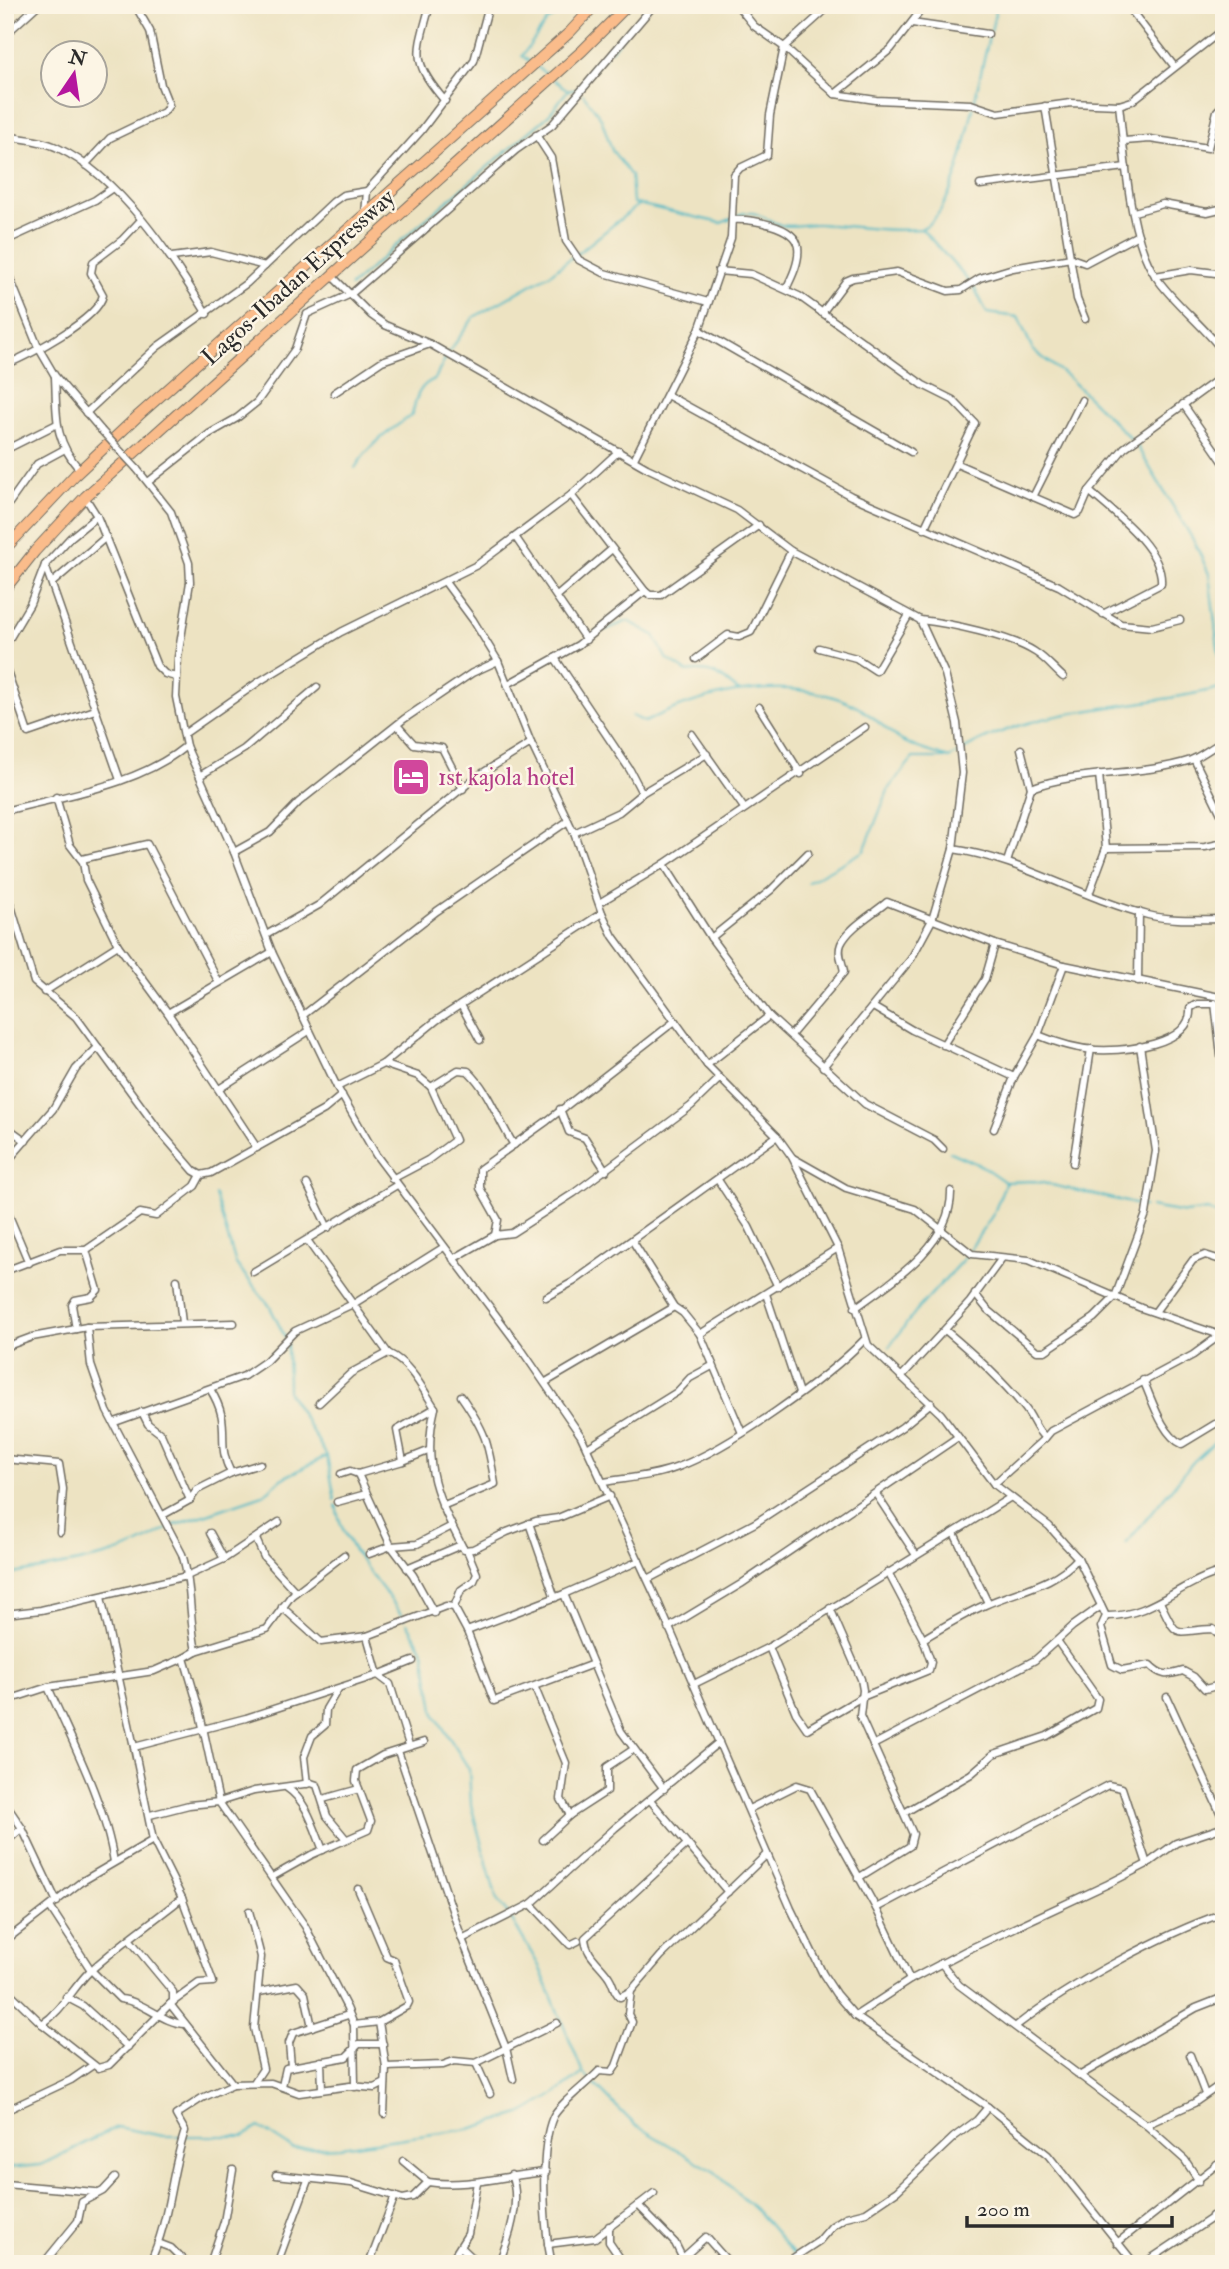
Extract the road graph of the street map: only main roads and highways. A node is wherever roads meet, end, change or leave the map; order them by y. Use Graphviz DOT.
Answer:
graph roads {
  1 [pos="595,5"];
  2 [pos="628,5"];
  3 [pos="5,550"];
  4 [pos="5,589"];
  1 -- 3 [label="highway, Lagos-Ibadan Expressway"];
  2 -- 4 [label="highway, Lagos-Ibadan Expressway"];
}
